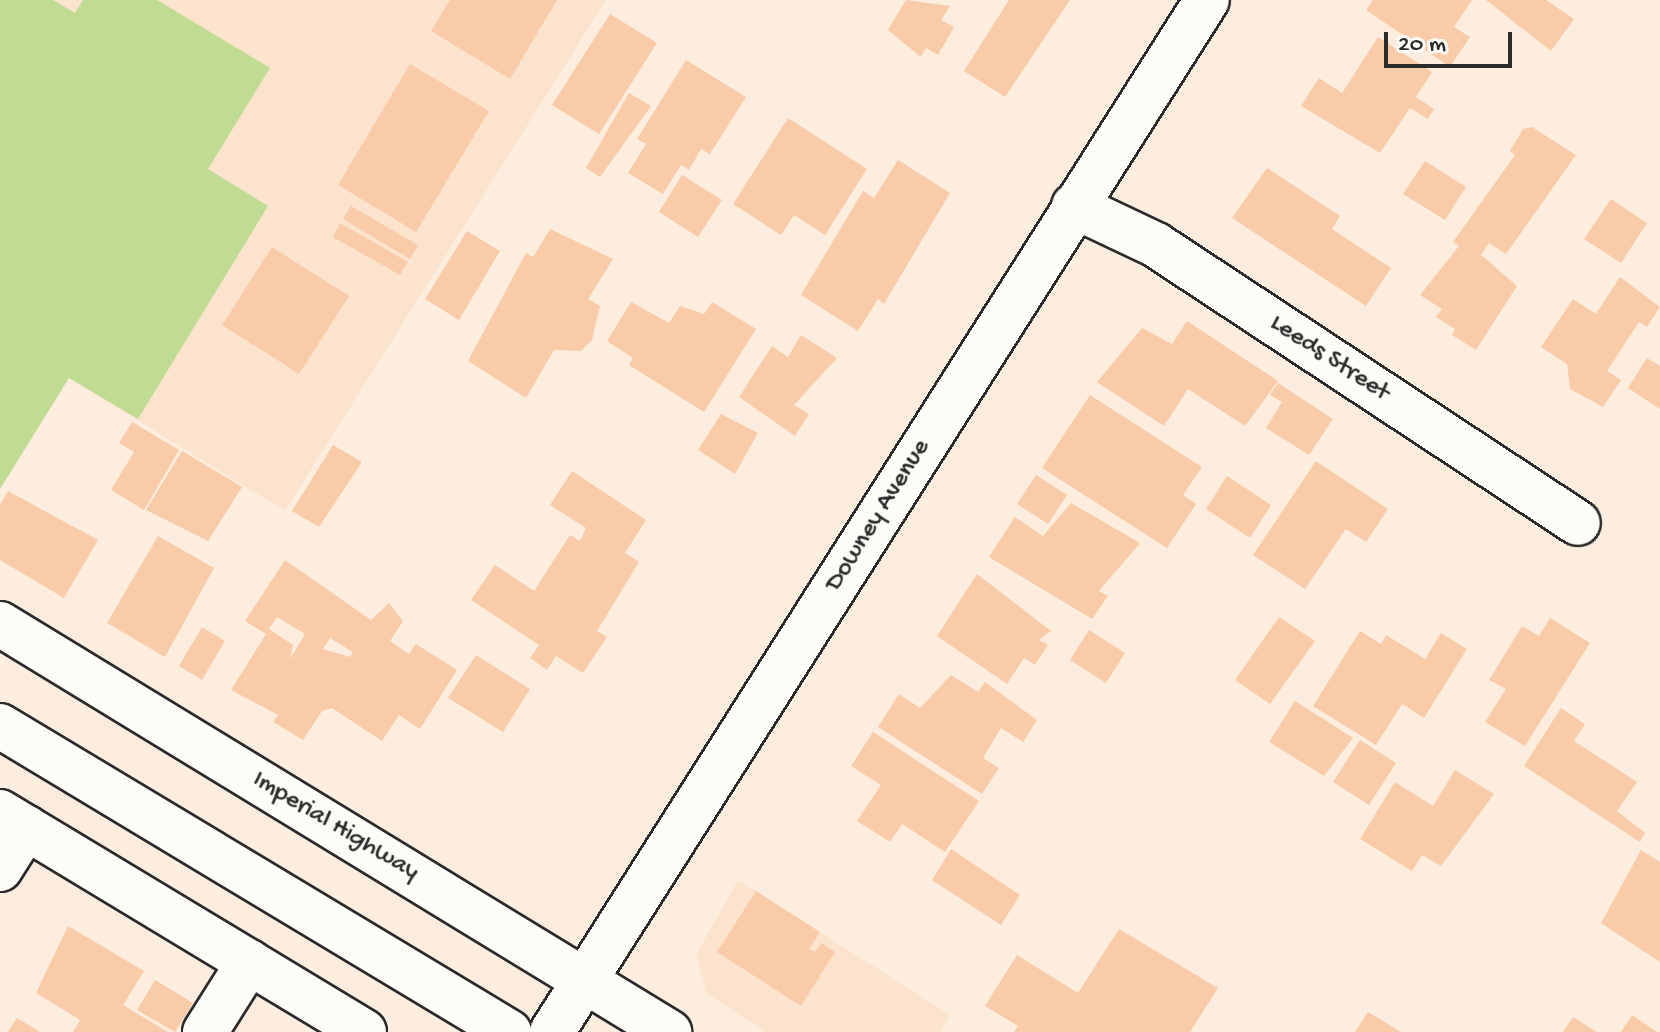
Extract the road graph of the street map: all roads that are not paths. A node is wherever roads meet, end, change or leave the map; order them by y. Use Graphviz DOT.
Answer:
graph roads {
  1 [pos="1207,0"];
  2 [pos="1074,206"];
  3 [pos="1578,523"];
  4 [pos="0,624"];
  5 [pos="0,726"];
  6 [pos="13,820"];
  7 [pos="0,869"];
  8 [pos="249,962"];
  9 [pos="586,979"];
  10 [pos="205,1032"];
  11 [pos="364,1032"];
  12 [pos="509,1032"];
  13 [pos="552,1032"];
  14 [pos="669,1032"];
  1 -- 2 [label="main road, Downey Avenue"];
  2 -- 3 [label="main road, Leeds Street"];
  2 -- 9 [label="main road, Downey Avenue"];
  4 -- 9 [label="main road, Imperial Highway"];
  5 -- 12 [label="main road"];
  6 -- 7 [label="main road"];
  6 -- 8 [label="main road"];
  8 -- 10 [label="main road"];
  8 -- 11 [label="main road"];
  9 -- 13 [label="main road, Downey Avenue"];
  9 -- 14 [label="main road, Imperial Highway"];
}
